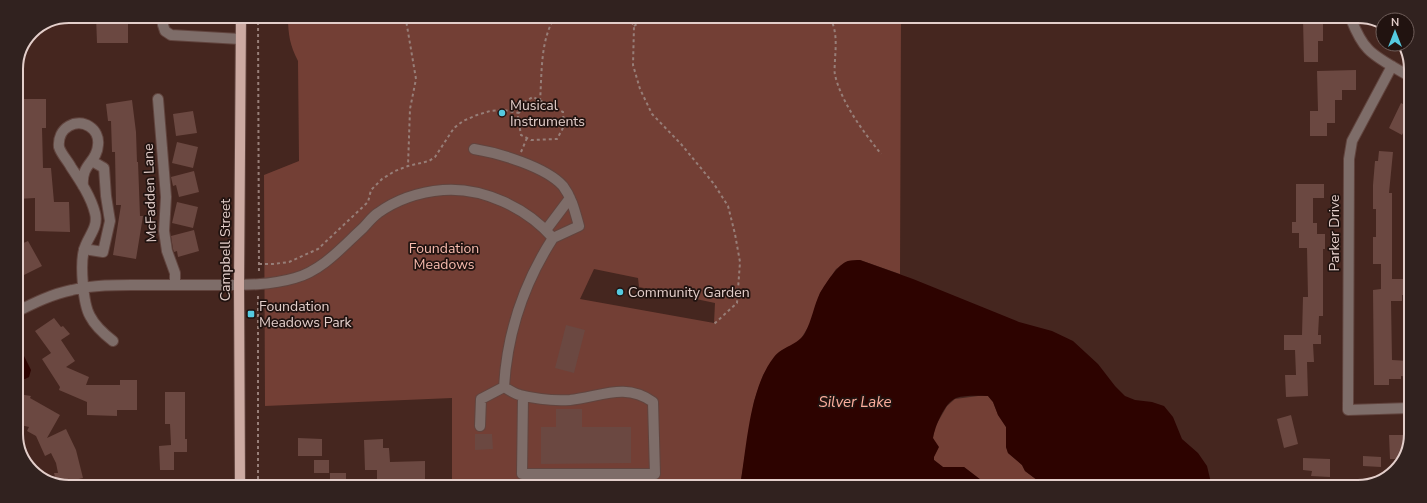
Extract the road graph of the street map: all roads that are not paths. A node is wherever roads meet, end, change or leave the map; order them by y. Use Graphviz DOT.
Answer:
graph roads {
  1 [pos="163,23"];
  2 [pos="241,23"];
  3 [pos="1352,23"];
  4 [pos="240,39"];
  5 [pos="1392,66"];
  6 [pos="1404,73"];
  7 [pos="158,99"];
  8 [pos="474,149"];
  9 [pos="92,160"];
  10 [pos="83,186"];
  11 [pos="570,198"];
  12 [pos="550,234"];
  13 [pos="84,249"];
  14 [pos="175,285"];
  15 [pos="239,285"];
  16 [pos="84,288"];
  17 [pos="23,309"];
  18 [pos="113,341"];
  19 [pos="504,387"];
  20 [pos="523,396"];
  21 [pos="1404,408"];
  22 [pos="480,426"];
  23 [pos="240,480"];
  1 -- 4 [label="street"];
  2 -- 4 [label="main road, Campbell Street"];
  3 -- 5 [label="street"];
  4 -- 15 [label="main road, Campbell Street"];
  5 -- 6 [label="street"];
  5 -- 21 [label="street, Parker Drive"];
  7 -- 14 [label="street, McFadden Lane"];
  8 -- 11 [label="street"];
  9 -- 10 [label="street"];
  9 -- 10 [label="street"];
  9 -- 13 [label="street"];
  10 -- 13 [label="street"];
  11 -- 12 [label="street"];
  11 -- 12 [label="street"];
  12 -- 15 [label="street"];
  12 -- 19 [label="street"];
  13 -- 16 [label="street"];
  14 -- 15 [label="street"];
  14 -- 16 [label="street"];
  15 -- 23 [label="main road, Campbell Street"];
  16 -- 17 [label="street"];
  16 -- 18 [label="street"];
  19 -- 20 [label="street"];
  19 -- 22 [label="street"];
  20 -- 20 [label="street"];
}
